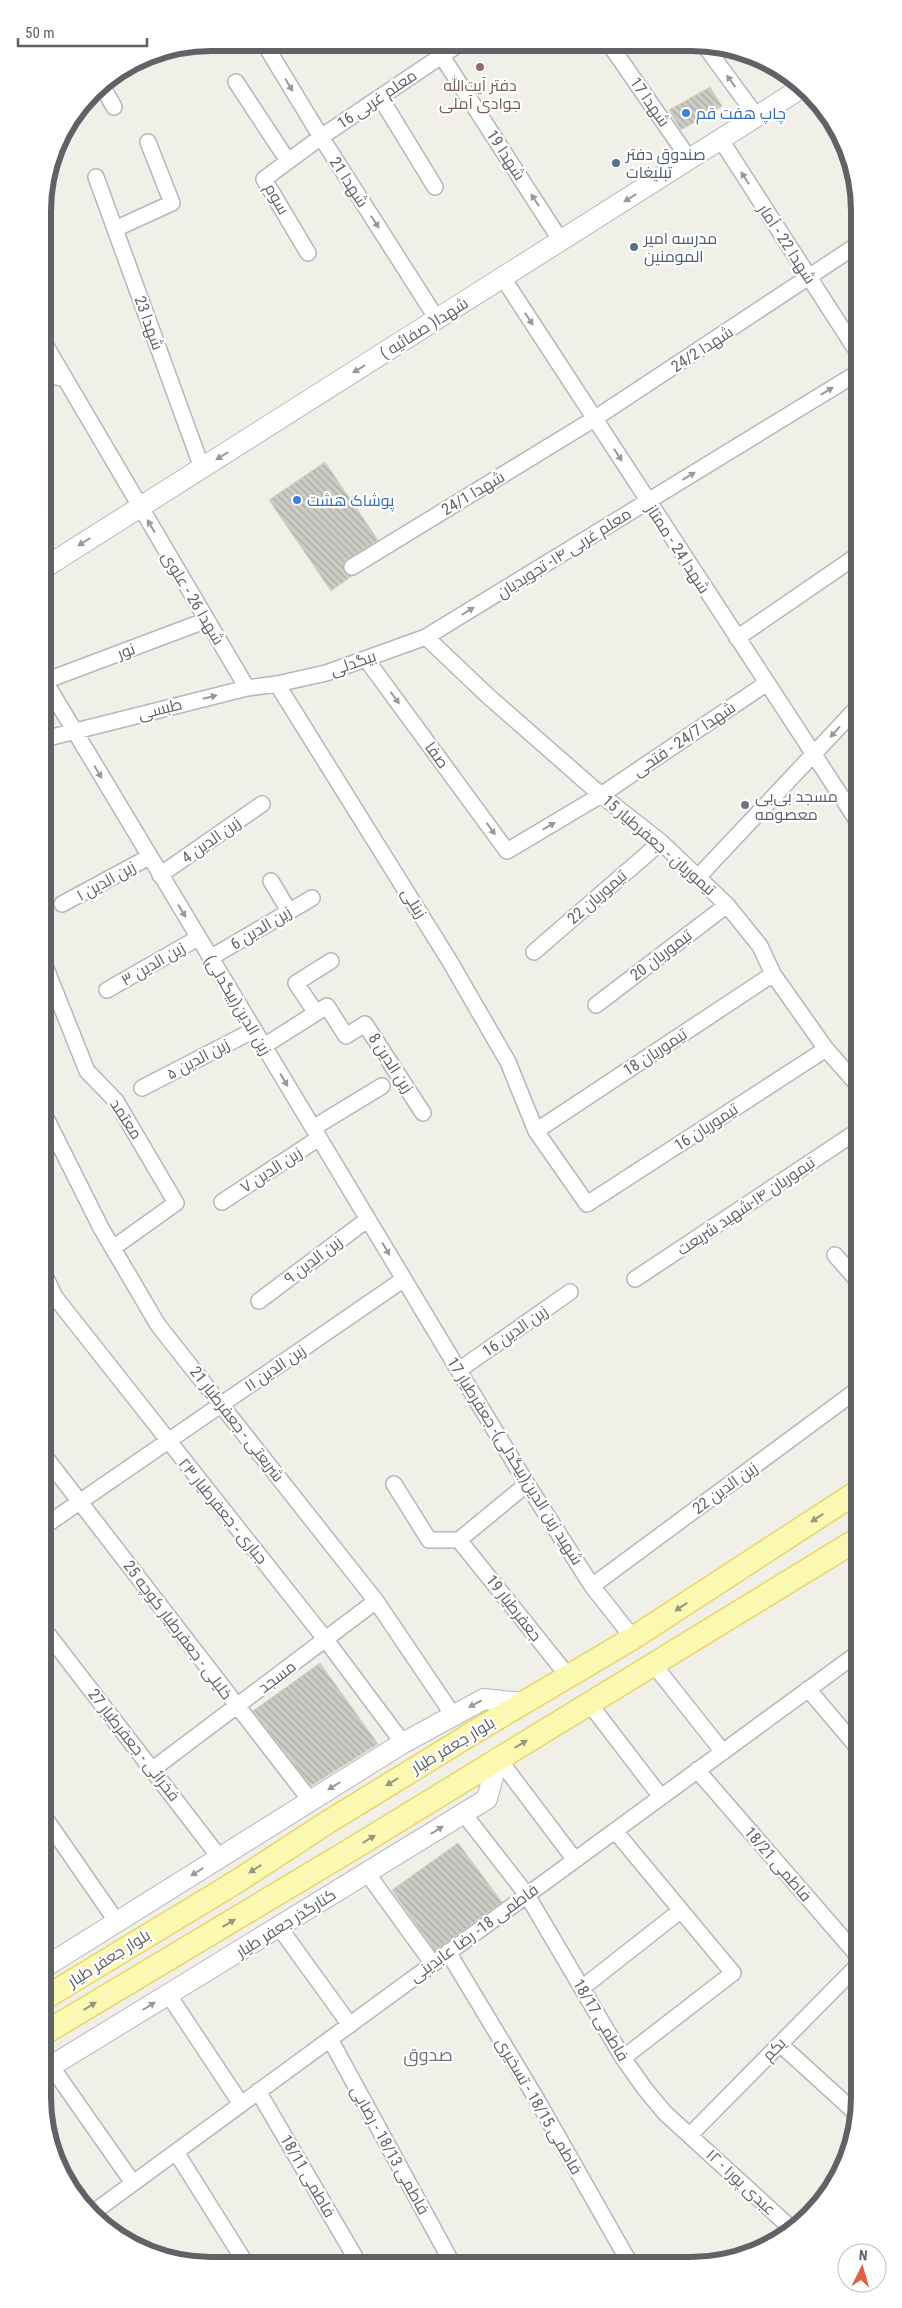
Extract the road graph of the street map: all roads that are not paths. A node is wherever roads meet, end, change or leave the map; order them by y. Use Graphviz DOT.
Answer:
graph roads {
  1 [pos="269,51"];
  2 [pos="437,51"];
  3 [pos="439,51"];
  4 [pos="614,51"];
  5 [pos="710,53"];
  6 [pos="236,82"];
  7 [pos="796,91"];
  8 [pos="105,92"];
  9 [pos="380,98"];
  10 [pos="114,107"];
  11 [pos="757,117"];
  12 [pos="320,137"];
  13 [pos="721,140"];
  14 [pos="148,142"];
  15 [pos="690,160"];
  16 [pos="288,161"];
  17 [pos="96,177"];
  18 [pos="435,187"];
  19 [pos="115,229"];
  20 [pos="561,242"];
  21 [pos="851,248"];
  22 [pos="308,253"];
  23 [pos="503,278"];
  24 [pos="809,278"];
  25 [pos="437,319"];
  26 [pos="851,342"];
  27 [pos="52,356"];
  28 [pos="52,376"];
  29 [pos="851,377"];
  30 [pos="65,379"];
  31 [pos="594,419"];
  32 [pos="202,468"];
  33 [pos="647,502"];
  34 [pos="140,507"];
  35 [pos="851,560"];
  36 [pos="52,563"];
  37 [pos="352,567"];
  38 [pos="207,620"];
  39 [pos="426,637"];
  40 [pos="737,638"];
  41 [pos="366,659"];
  42 [pos="52,678"];
  43 [pos="767,683"];
  44 [pos="277,684"];
  45 [pos="247,688"];
  46 [pos="52,692"];
  47 [pos="851,715"];
  48 [pos="73,730"];
  49 [pos="52,737"];
  50 [pos="814,755"];
  51 [pos="602,795"];
  52 [pos="262,804"];
  53 [pos="851,811"];
  54 [pos="661,842"];
  55 [pos="507,851"];
  56 [pos="149,857"];
  57 [pos="160,875"];
  58 [pos="699,876"];
  59 [pos="271,880"];
  60 [pos="312,898"];
  61 [pos="62,904"];
  62 [pos="727,905"];
  63 [pos="289,911"];
  64 [pos="198,938"];
  65 [pos="534,952"];
  66 [pos="210,958"];
  67 [pos="331,961"];
  68 [pos="774,974"];
  69 [pos="52,982"];
  70 [pos="107,990"];
  71 [pos="596,1005"];
  72 [pos="316,1014"];
  73 [pos="254,1030"];
  74 [pos="264,1046"];
  75 [pos="826,1050"];
  76 [pos="851,1077"];
  77 [pos="382,1086"];
  78 [pos="142,1088"];
  79 [pos="423,1113"];
  80 [pos="52,1129"];
  81 [pos="536,1131"];
  82 [pos="316,1133"];
  83 [pos="851,1136"];
  84 [pos="222,1202"];
  85 [pos="587,1204"];
  86 [pos="368,1219"];
  87 [pos="113,1248"];
  88 [pos="835,1255"];
  89 [pos="850,1273"];
  90 [pos="404,1279"];
  91 [pos="635,1280"];
  92 [pos="51,1289"];
  93 [pos="570,1292"];
  94 [pos="259,1301"];
  95 [pos="459,1370"];
  96 [pos="850,1395"];
  97 [pos="222,1404"];
  98 [pos="168,1442"];
  99 [pos="51,1465"];
  100 [pos="394,1484"];
  101 [pos="527,1484"];
  102 [pos="850,1497"];
  103 [pos="80,1502"];
  104 [pos="51,1521"];
  105 [pos="460,1540"];
  106 [pos="850,1544"];
  107 [pos="592,1586"];
  108 [pos="376,1601"];
  109 [pos="51,1638"];
  110 [pos="634,1638"];
  111 [pos="326,1640"];
  112 [pos="850,1659"];
  113 [pos="654,1665"];
  114 [pos="568,1676"];
  115 [pos="808,1689"];
  116 [pos="522,1703"];
  117 [pos="589,1703"];
  118 [pos="237,1708"];
  119 [pos="453,1715"];
  120 [pos="850,1739"];
  121 [pos="403,1743"];
  122 [pos="722,1752"];
  123 [pos="498,1758"];
  124 [pos="153,1769"];
  125 [pos="697,1770"];
  126 [pos="661,1797"];
  127 [pos="310,1800"];
  128 [pos="464,1814"];
  129 [pos="51,1827"];
  130 [pos="615,1830"];
  131 [pos="220,1858"];
  132 [pos="575,1860"];
  133 [pos="367,1873"];
  134 [pos="527,1895"];
  135 [pos="680,1911"];
  136 [pos="117,1922"];
  137 [pos="279,1927"];
  138 [pos="850,1947"];
  139 [pos="448,1952"];
  140 [pos="51,1963"];
  141 [pos="433,1964"];
  142 [pos="850,1973"];
  143 [pos="582,1988"];
  144 [pos="51,1994"];
  145 [pos="168,1994"];
  146 [pos="350,2024"];
  147 [pos="51,2029"];
  148 [pos="330,2039"];
  149 [pos="780,2044"];
  150 [pos="623,2058"];
  151 [pos="51,2066"];
  152 [pos="51,2068"];
  153 [pos="258,2091"];
  154 [pos="242,2104"];
  155 [pos="850,2108"];
  156 [pos="690,2135"];
  157 [pos="176,2152"];
  158 [pos="132,2183"];
  159 [pos="97,2209"];
  160 [pos="787,2225"];
  161 [pos="242,2257"];
  162 [pos="355,2257"];
  163 [pos="449,2257"];
  164 [pos="626,2257"];
  1 -- 12 [label="street, شهدا 21, one-way"];
  2 -- 9 [label="street, معلم غربی 16"];
  20 -- 3 [label="street, شهدا 19, one-way"];
  4 -- 15 [label="street, شهدا 17"];
  11 -- 5 [label="street, one-way"];
  6 -- 16 [label="street"];
  7 -- 11 [label="main road, شهدا( صفائیه )"];
  8 -- 10 [label="street"];
  9 -- 12 [label="street, معلم غربی 16"];
  9 -- 18 [label="street"];
  11 -- 13 [label="main road, شهدا( صفائیه )"];
  12 -- 16 [label="street, سوم"];
  12 -- 25 [label="street, شهدا 21, one-way"];
  13 -- 15 [label="main road, شهدا( صفائیه )"];
  24 -- 13 [label="street, شهدا 22 - آمار, one-way"];
  14 -- 19 [label="street"];
  15 -- 20 [label="main road, شهدا( صفائیه ), one-way"];
  16 -- 22 [label="street, سوم"];
  17 -- 19 [label="street, شهدا 23"];
  19 -- 32 [label="street, شهدا 23"];
  20 -- 23 [label="main road, شهدا( صفائیه )"];
  21 -- 24 [label="street, شهدا 24/2"];
  23 -- 25 [label="main road, شهدا( صفائیه )"];
  23 -- 31 [label="street, شهدا 24 - ممتاز, one-way"];
  24 -- 26 [label="street, شهدا 22 - آمار"];
  24 -- 31 [label="street, شهدا 24/2"];
  25 -- 32 [label="main road, شهدا( صفائیه ), one-way"];
  27 -- 30 [label="street, شهدا 26 - علوی"];
  28 -- 30 [label="street"];
  33 -- 29 [label="street, معلم غربی ۱۴- تجویدیان, one-way"];
  30 -- 34 [label="street, شهدا 26 - علوی"];
  31 -- 33 [label="street, شهدا 24 - ممتاز, one-way"];
  31 -- 37 [label="street, شهدا 24/1"];
  32 -- 34 [label="main road, شهدا( صفائیه )"];
  39 -- 33 [label="street, معلم غربی ۱۴- تجویدیان, one-way"];
  33 -- 40 [label="street, شهدا 24 - ممتاز"];
  34 -- 36 [label="main road, شهدا( صفائیه ), one-way"];
  38 -- 34 [label="street, شهدا 26 - علوی, one-way"];
  35 -- 40 [label="street"];
  38 -- 42 [label="street, نور"];
  38 -- 45 [label="street, شهدا 26 - علوی"];
  39 -- 41 [label="street, بیگدلی"];
  39 -- 51 [label="street, تیموریان - جعفرطیار 15"];
  40 -- 43 [label="street, شهدا 24 - ممتاز"];
  41 -- 44 [label="street, بیگدلی"];
  41 -- 55 [label="street, صفا, one-way"];
  43 -- 50 [label="street, شهدا 24 - ممتاز"];
  43 -- 51 [label="street, شهدا 24/7 - فتحی"];
  44 -- 45 [label="street, طبسی"];
  44 -- 81 [label="street, زینلی"];
  48 -- 45 [label="street, طبسی, one-way"];
  46 -- 48 [label="street, زین الدین(بیگدلی)"];
  47 -- 50 [label="street, one-way"];
  48 -- 49 [label="street, طبسی"];
  48 -- 56 [label="street, زین الدین(بیگدلی), one-way"];
  50 -- 53 [label="street, شهدا 24 - ممتاز"];
  50 -- 58 [label="street"];
  51 -- 54 [label="street, تیموریان - جعفرطیار 15"];
  55 -- 51 [label="street, شهدا 24/7 - فتحی, one-way"];
  52 -- 57 [label="street, زین الدین 4"];
  54 -- 58 [label="street, تیموریان - جعفرطیار 15"];
  54 -- 65 [label="street, تیموریان 22"];
  56 -- 57 [label="street, زین الدین(بیگدلی)"];
  56 -- 61 [label="street, زین الدین ۱"];
  57 -- 64 [label="street, زین الدین(بیگدلی), one-way"];
  58 -- 62 [label="street, تیموریان - جعفرطیار 15"];
  59 -- 63 [label="street"];
  60 -- 63 [label="street, زین الدین 6"];
  62 -- 68 [label="street, تیموریان - جعفرطیار 15"];
  62 -- 71 [label="street, تیموریان 20"];
  63 -- 66 [label="street, زین الدین 6"];
  64 -- 66 [label="street, زین الدین(بیگدلی)"];
  64 -- 70 [label="street, زین الدین ۳"];
  66 -- 73 [label="street, زین الدین(بیگدلی)"];
  67 -- 72 [label="street"];
  68 -- 75 [label="street, تیموریان - جعفرطیار 15"];
  68 -- 81 [label="street, تیموریان 18"];
  69 -- 87 [label="street, معتمد"];
  72 -- 74 [label="street"];
  72 -- 79 [label="street, زین الدین 8"];
  73 -- 74 [label="street, زین الدین(بیگدلی)"];
  73 -- 78 [label="street, زین الدین ۵"];
  74 -- 82 [label="street, زین الدین(بیگدلی), one-way"];
  75 -- 76 [label="street, تیموریان - جعفرطیار 15"];
  75 -- 85 [label="street, تیموریان 16"];
  77 -- 82 [label="street, زین الدین ۷"];
  80 -- 87 [label="street, شریعتی - جعفرطیار 21"];
  81 -- 85 [label="street, زینلی"];
  82 -- 84 [label="street, زین الدین ۷"];
  82 -- 86 [label="street, زین الدین(بیگدلی)"];
  83 -- 91 [label="street, تیموریان ۱۴-شهید شریعت"];
  86 -- 90 [label="street, زین الدین(بیگدلی), one-way"];
  86 -- 94 [label="street, زین الدین ۹"];
  87 -- 97 [label="street, شریعتی - جعفرطیار 21"];
  88 -- 89 [label="street"];
  90 -- 95 [label="street, شهید زین الدین(بیگدلی)- جعفرطیار 17"];
  90 -- 97 [label="street, زین الدین ۱۱"];
  92 -- 98 [label="street, جباری - جعفرطیار ۲۳"];
  93 -- 95 [label="street, زین الدین 16"];
  95 -- 101 [label="street, شهید زین الدین(بیگدلی)- جعفرطیار 17"];
  96 -- 107 [label="street, زین الدین 22"];
  97 -- 98 [label="street, زین الدین ۱۱"];
  97 -- 108 [label="street, شریعتی - جعفرطیار 21"];
  98 -- 103 [label="street, زین الدین ۱۱"];
  98 -- 111 [label="street, جباری - جعفرطیار ۲۳"];
  99 -- 103 [label="street, خلیلی - جعفرطیار کوچه 25"];
  100 -- 105 [label="street"];
  101 -- 105 [label="street"];
  101 -- 107 [label="street, شهید زین الدین(بیگدلی)- جعفرطیار 17"];
  102 -- 110 [label="main road, بلوار جعفر طیار, one-way"];
  103 -- 104 [label="street, زین الدین ۱۱"];
  103 -- 118 [label="street, خلیلی - جعفرطیار کوچه 25"];
  105 -- 114 [label="street, جعفرطیار 19"];
  106 -- 113 [label="main road, بلوار جعفر طیار"];
  107 -- 110 [label="street, شهید زین الدین(بیگدلی)- جعفرطیار 17"];
  108 -- 111 [label="street, مسجد"];
  108 -- 119 [label="street, شریعتی - جعفرطیار 21"];
  109 -- 124 [label="street, فخرائی - جعفرطیار 27"];
  110 -- 113 [label="main road"];
  110 -- 114 [label="main road, بلوار جعفر طیار"];
  111 -- 118 [label="street, مسجد"];
  111 -- 121 [label="street, جباری - جعفرطیار ۲۳"];
  112 -- 115 [label="street, فاطمی 18- رضا عابدینی"];
  113 -- 117 [label="main road, بلوار جعفر طیار"];
  113 -- 122 [label="street"];
  114 -- 116 [label="main road, بلوار جعفر طیار"];
  115 -- 120 [label="street"];
  115 -- 122 [label="street, فاطمی 18- رضا عابدینی"];
  116 -- 119 [label="main road, one-way"];
  116 -- 144 [label="main road, بلوار جعفر طیار, one-way"];
  123 -- 117 [label="main road, بلوار جعفر طیار, one-way"];
  117 -- 126 [label="street"];
  118 -- 124 [label="street, مسجد"];
  118 -- 127 [label="street, خلیلی - جعفرطیار کوچه 25"];
  119 -- 121 [label="main road"];
  121 -- 127 [label="main road, one-way"];
  122 -- 125 [label="street, فاطمی 18- رضا عابدینی"];
  123 -- 128 [label="main road, کنارگذر جعفر طیار"];
  123 -- 132 [label="street"];
  147 -- 123 [label="main road, بلوار جعفر طیار, one-way"];
  124 -- 131 [label="street, فخرائی - جعفرطیار 27"];
  125 -- 126 [label="street, فاطمی 18- رضا عابدینی"];
  125 -- 138 [label="street, فاطمی 18/21"];
  126 -- 130 [label="street, فاطمی 18- رضا عابدینی"];
  127 -- 131 [label="main road"];
  133 -- 128 [label="main road, کنارگذر جعفر طیار, one-way"];
  128 -- 134 [label="street, فاطمی 18/17"];
  129 -- 136 [label="street"];
  130 -- 132 [label="street, فاطمی 18- رضا عابدینی"];
  130 -- 135 [label="street"];
  131 -- 136 [label="main road, one-way"];
  132 -- 134 [label="street, فاطمی 18- رضا عابدینی"];
  133 -- 137 [label="main road, کنارگذر جعفر طیار"];
  133 -- 141 [label="street"];
  134 -- 139 [label="street, فاطمی 18- رضا عابدینی"];
  134 -- 143 [label="street, فاطمی 18/17"];
  135 -- 143 [label="street"];
  135 -- 150 [label="street"];
  136 -- 140 [label="main road"];
  137 -- 145 [label="main road, کنارگذر جعفر طیار"];
  137 -- 146 [label="street"];
  139 -- 141 [label="street, فاطمی 18- رضا عابدینی"];
  139 -- 164 [label="street, فاطمی 18/15 - تسخیری"];
  141 -- 146 [label="street, فاطمی 18- رضا عابدینی"];
  142 -- 149 [label="street, یکم"];
  143 -- 150 [label="street, فاطمی 18/17"];
  151 -- 145 [label="main road, کنارگذر جعفر طیار, one-way"];
  145 -- 154 [label="street"];
  146 -- 148 [label="street, فاطمی 18- رضا عابدینی"];
  148 -- 153 [label="street, فاطمی 18- رضا عابدینی"];
  148 -- 163 [label="street, فاطمی 18/13 - رضایی"];
  149 -- 155 [label="street"];
  149 -- 156 [label="street, یکم"];
  150 -- 156 [label="street, فاطمی 18/17"];
  152 -- 158 [label="street"];
  153 -- 154 [label="street, فاطمی 18- رضا عابدینی"];
  153 -- 162 [label="street, فاطمی 18/11"];
  154 -- 157 [label="street, فاطمی 18- رضا عابدینی"];
  156 -- 160 [label="street, عبدی پور۱ - ۱۲"];
  157 -- 158 [label="street, فاطمی 18- رضا عابدینی"];
  157 -- 161 [label="street"];
  158 -- 159 [label="street, فاطمی 18- رضا عابدینی"];
}
